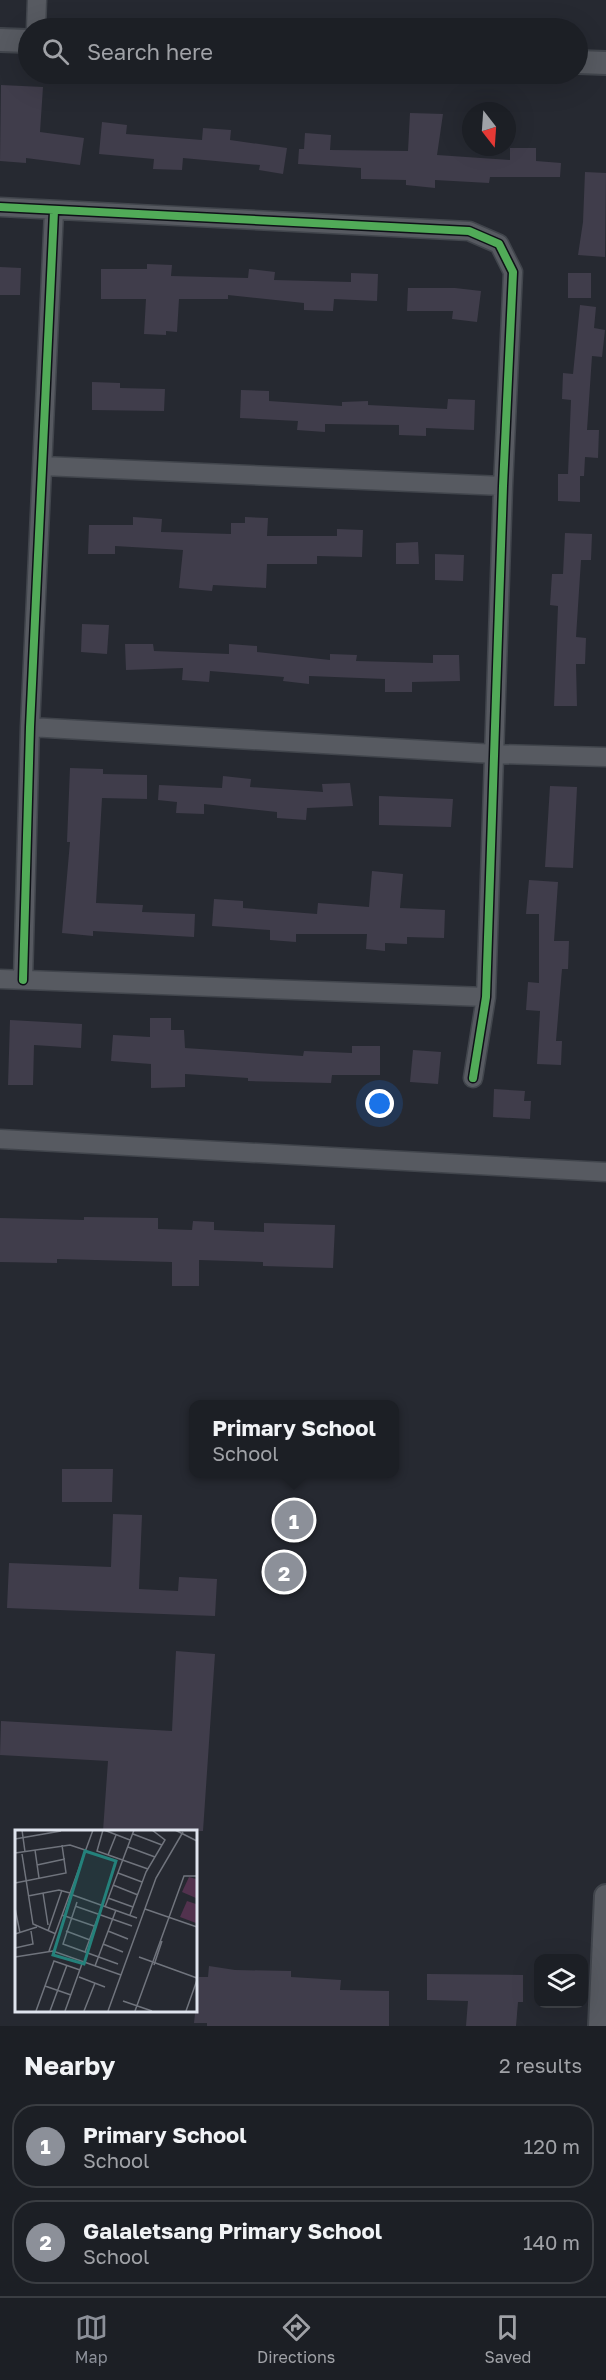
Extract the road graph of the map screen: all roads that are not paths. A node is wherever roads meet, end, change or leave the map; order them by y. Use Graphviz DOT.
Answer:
graph roads {
  1 [pos="37,0"];
  2 [pos="36,18"];
  3 [pos="0,40"];
  4 [pos="18,41"];
  5 [pos="588,62"];
  6 [pos="606,63"];
  7 [pos="0,207"];
  8 [pos="54,211"];
  9 [pos="43,466"];
  10 [pos="502,486"];
  11 [pos="30,727"];
  12 [pos="495,754"];
  13 [pos="606,757"];
  14 [pos="0,979"];
  15 [pos="23,980"];
  16 [pos="486,997"];
  17 [pos="473,1078"];
  18 [pos="0,1140"];
  19 [pos="606,1172"];
  20 [pos="606,1896"];
  21 [pos="600,2026"];
  1 -- 2 [label="street"];
  3 -- 4 [label="street"];
  5 -- 6 [label="street"];
  7 -- 8 [label="street"];
  8 -- 9 [label="street"];
  8 -- 10 [label="street"];
  9 -- 10 [label="street"];
  9 -- 11 [label="street"];
  10 -- 12 [label="street"];
  11 -- 12 [label="street"];
  11 -- 15 [label="street"];
  12 -- 13 [label="street"];
  12 -- 16 [label="street"];
  14 -- 15 [label="street"];
  15 -- 16 [label="street"];
  16 -- 17 [label="street"];
  18 -- 19 [label="street"];
  20 -- 21 [label="street"];
}
